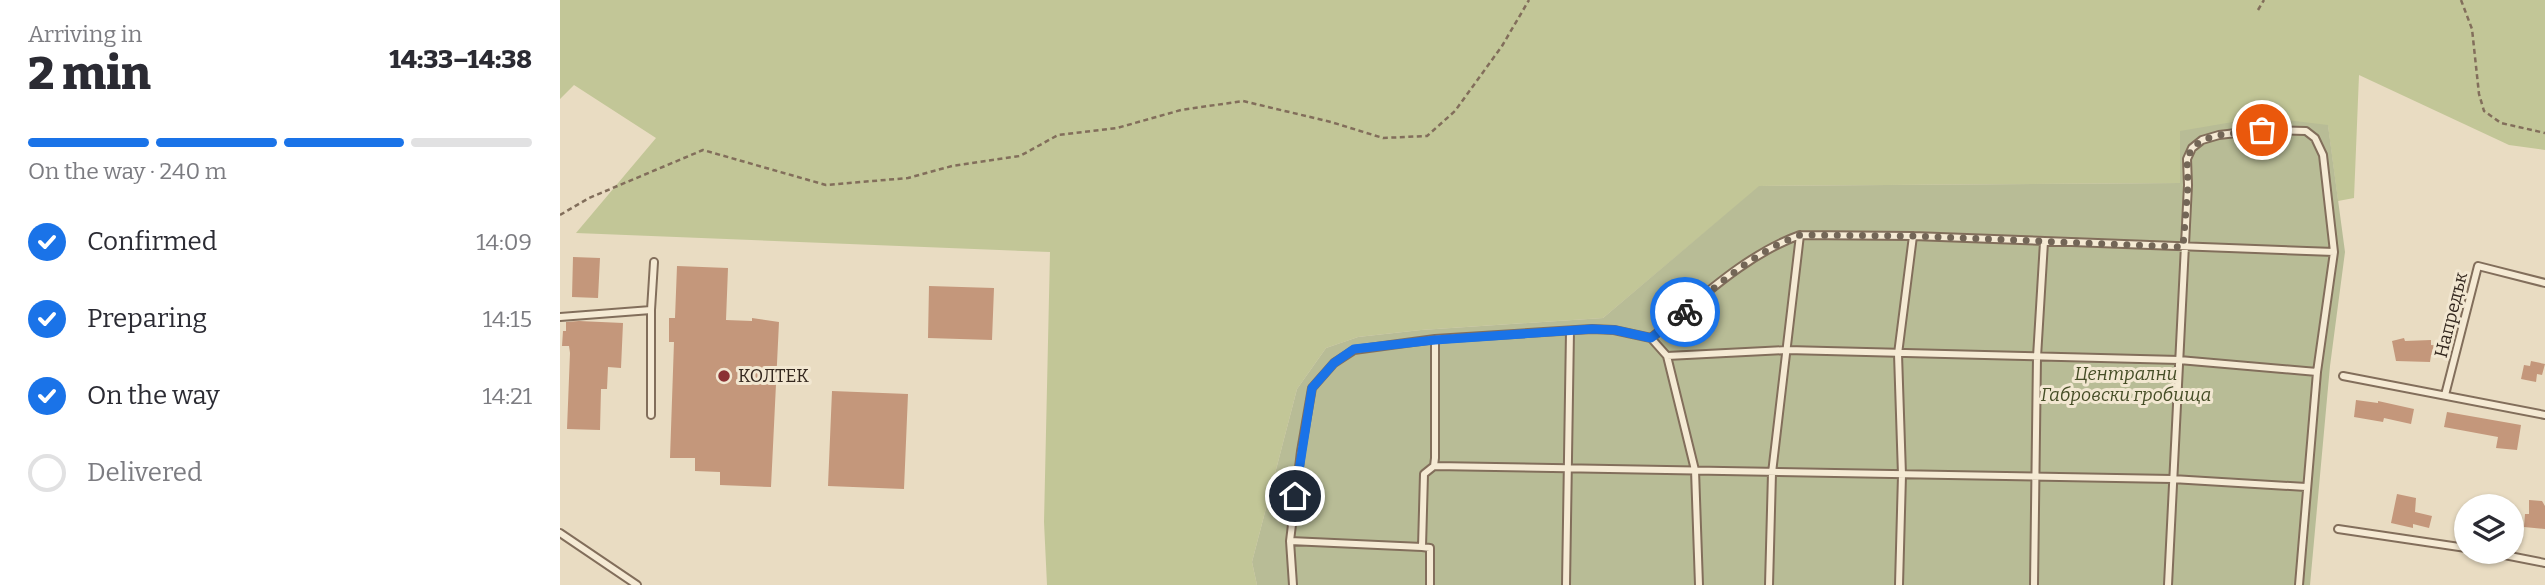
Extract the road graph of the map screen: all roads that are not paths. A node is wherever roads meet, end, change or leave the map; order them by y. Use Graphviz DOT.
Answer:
graph roads {
  1 [pos="1800,235"];
  2 [pos="1913,236"];
  3 [pos="2044,242"];
  4 [pos="2183,247"];
  5 [pos="2334,252"];
  6 [pos="654,262"];
  7 [pos="2545,283"];
  8 [pos="652,310"];
  9 [pos="560,317"];
  10 [pos="1570,331"];
  11 [pos="1651,338"];
  12 [pos="1435,340"];
  13 [pos="1787,350"];
  14 [pos="1898,354"];
  15 [pos="1667,356"];
  16 [pos="2037,357"];
  17 [pos="2179,360"];
  18 [pos="2317,372"];
  19 [pos="2343,376"];
  20 [pos="2445,396"];
  21 [pos="652,415"];
  22 [pos="2545,415"];
  23 [pos="1434,466"];
  24 [pos="1567,467"];
  25 [pos="1695,470"];
  26 [pos="1772,473"];
  27 [pos="1902,475"];
  28 [pos="2036,477"];
  29 [pos="2172,478"];
  30 [pos="2306,486"];
  31 [pos="2338,529"];
  32 [pos="560,533"];
  33 [pos="1290,541"];
  34 [pos="2454,546"];
  35 [pos="1422,547"];
  36 [pos="2524,559"];
  37 [pos="2545,563"];
  38 [pos="637,585"];
  39 [pos="1293,585"];
  40 [pos="1430,585"];
  41 [pos="1566,585"];
  42 [pos="1699,585"];
  43 [pos="1769,585"];
  44 [pos="1899,585"];
  45 [pos="2034,585"];
  46 [pos="2168,585"];
  47 [pos="2299,585"];
  1 -- 2 [label="lane"];
  1 -- 11 [label="lane"];
  1 -- 13 [label="lane"];
  2 -- 3 [label="lane"];
  2 -- 14 [label="lane"];
  3 -- 4 [label="lane"];
  3 -- 16 [label="lane"];
  4 -- 5 [label="lane"];
  4 -- 5 [label="lane"];
  4 -- 17 [label="lane"];
  5 -- 18 [label="lane"];
  6 -- 8 [label="lane"];
  7 -- 20 [label="lane, Напредък"];
  8 -- 9 [label="lane"];
  8 -- 21 [label="lane"];
  10 -- 11 [label="lane"];
  10 -- 12 [label="lane"];
  10 -- 24 [label="lane"];
  11 -- 15 [label="lane"];
  12 -- 23 [label="lane"];
  12 -- 33 [label="lane"];
  13 -- 14 [label="lane"];
  13 -- 15 [label="lane"];
  13 -- 26 [label="lane"];
  14 -- 16 [label="lane"];
  14 -- 27 [label="lane"];
  15 -- 25 [label="lane"];
  16 -- 17 [label="lane"];
  16 -- 28 [label="lane"];
  17 -- 18 [label="lane"];
  17 -- 29 [label="lane"];
  18 -- 30 [label="lane"];
  19 -- 20 [label="lane"];
  20 -- 22 [label="lane"];
  23 -- 24 [label="lane"];
  23 -- 35 [label="lane"];
  24 -- 25 [label="lane"];
  24 -- 41 [label="lane"];
  25 -- 26 [label="lane"];
  25 -- 42 [label="lane"];
  26 -- 27 [label="lane"];
  26 -- 43 [label="lane"];
  27 -- 28 [label="lane"];
  27 -- 44 [label="lane"];
  28 -- 29 [label="lane"];
  28 -- 45 [label="lane"];
  29 -- 30 [label="lane"];
  29 -- 46 [label="lane"];
  30 -- 47 [label="lane"];
  31 -- 34 [label="lane"];
  32 -- 38 [label="lane"];
  33 -- 35 [label="lane"];
  33 -- 39 [label="lane"];
  35 -- 40 [label="lane"];
  36 -- 37 [label="lane"];
}
